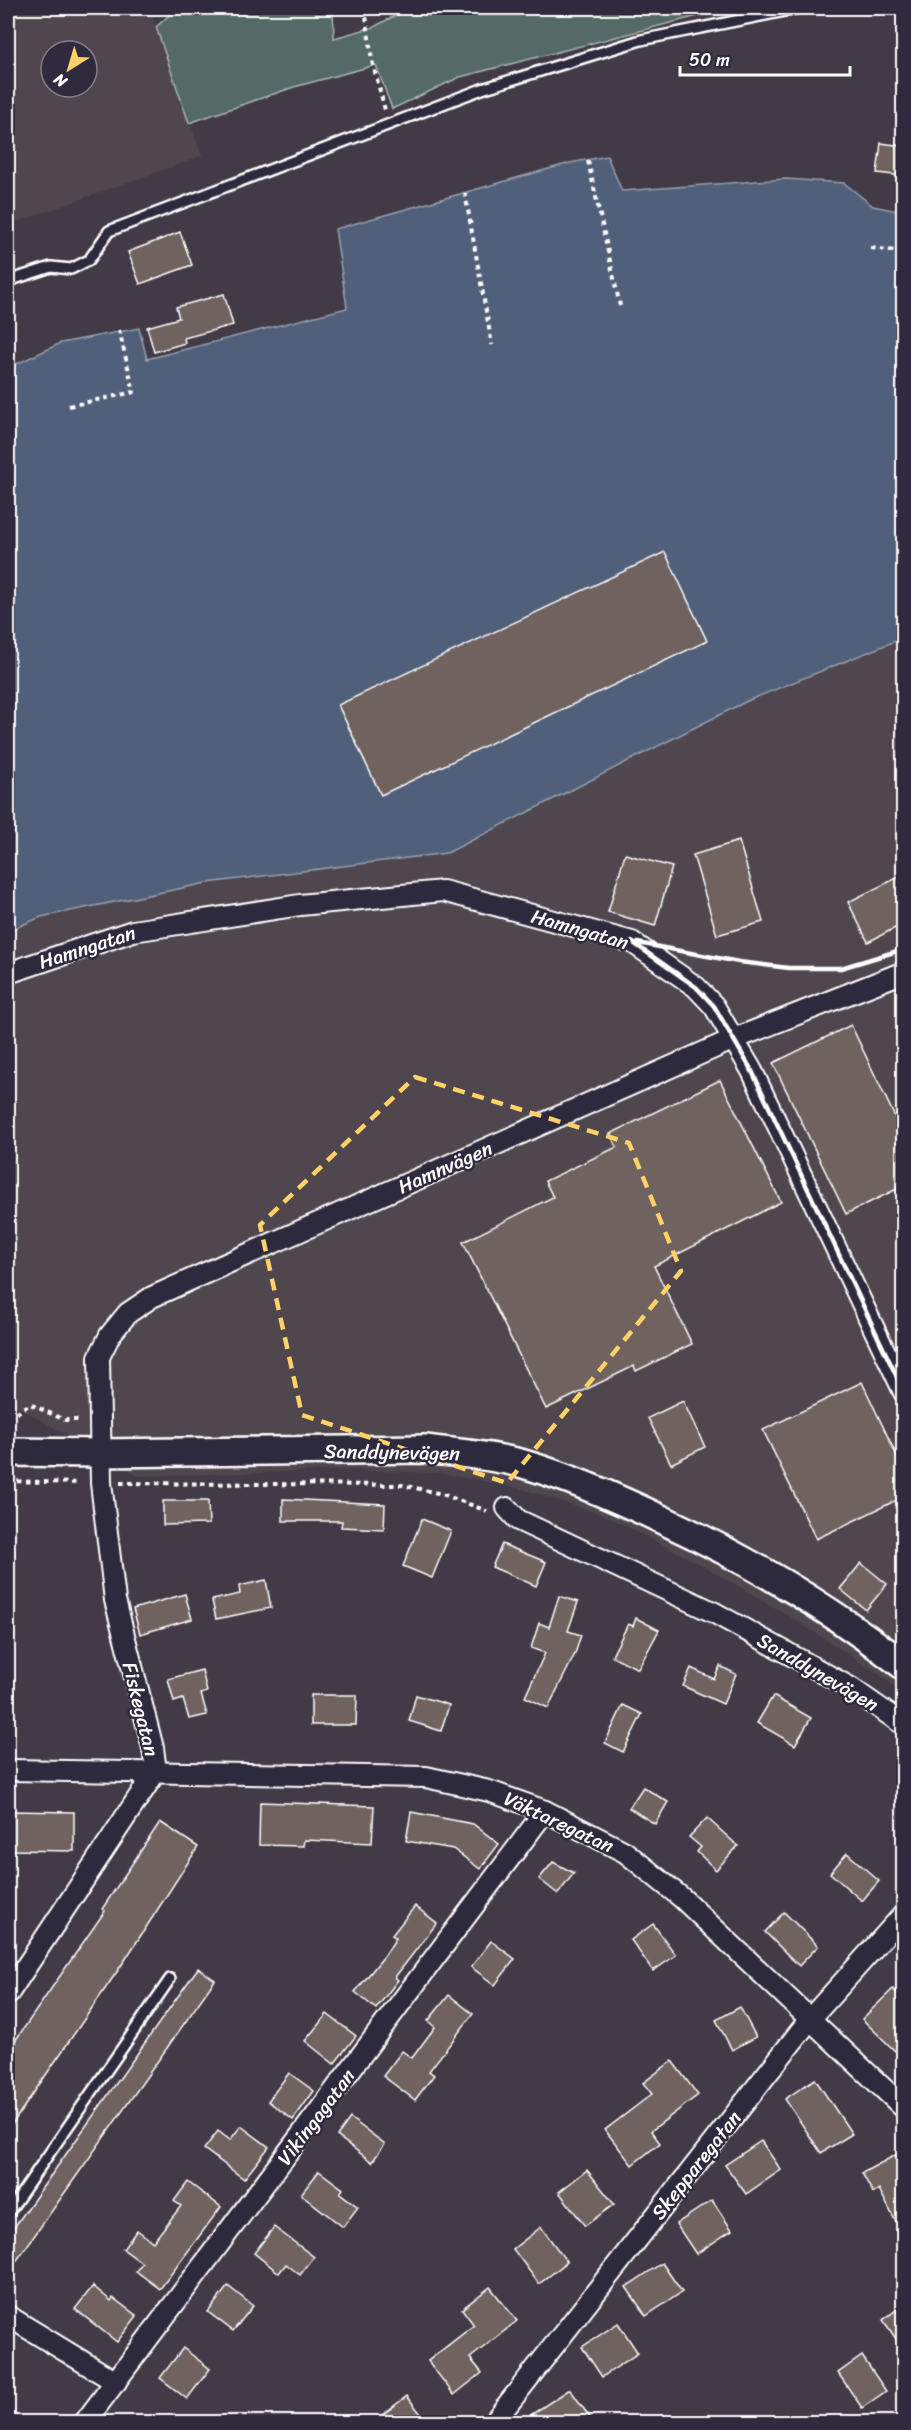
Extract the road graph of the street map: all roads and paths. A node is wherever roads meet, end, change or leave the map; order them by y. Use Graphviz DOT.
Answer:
graph roads {
  1 [pos="365,8"];
  2 [pos="800,8"];
  3 [pos="389,125"];
  4 [pos="588,161"];
  5 [pos="465,193"];
  6 [pos="871,248"];
  7 [pos="903,252"];
  8 [pos="8,281"];
  9 [pos="620,306"];
  10 [pos="119,330"];
  11 [pos="492,345"];
  12 [pos="69,406"];
  13 [pos="903,972"];
  14 [pos="8,973"];
  15 [pos="734,1039"];
  16 [pos="903,1392"];
  17 [pos="8,1416"];
  18 [pos="100,1420"];
  19 [pos="8,1452"];
  20 [pos="100,1454"];
  21 [pos="8,1480"];
  22 [pos="101,1483"];
  23 [pos="507,1508"];
  24 [pos="903,1666"];
  25 [pos="903,1725"];
  26 [pos="8,1770"];
  27 [pos="156,1771"];
  28 [pos="545,1811"];
  29 [pos="903,1914"];
  30 [pos="170,1979"];
  31 [pos="8,1994"];
  32 [pos="810,2019"];
  33 [pos="903,2109"];
  34 [pos="8,2213"];
  35 [pos="8,2316"];
  36 [pos="116,2382"];
  37 [pos="85,2422"];
  38 [pos="494,2422"];
  1 -- 3 [label="path"];
  2 -- 3 [label="lane"];
  3 -- 8 [label="lane"];
  4 -- 9 [label="path"];
  5 -- 11 [label="path"];
  6 -- 7 [label="path"];
  10 -- 12 [label="path"];
  13 -- 15 [label="street, Hamnvägen"];
  14 -- 15 [label="street, Hamngatan"];
  15 -- 16 [label="street, Hamngatan"];
  15 -- 18 [label="street, Hamnvägen"];
  17 -- 18 [label="path"];
  18 -- 20 [label="street, Hamnvägen"];
  19 -- 20 [label="street, Sanddynevägen"];
  20 -- 22 [label="street, Fiskegatan"];
  20 -- 24 [label="street, Sanddynevägen"];
  21 -- 22 [label="path"];
  22 -- 23 [label="path"];
  22 -- 27 [label="street, Fiskegatan"];
  23 -- 25 [label="street, Sanddynevägen"];
  26 -- 27 [label="street, Väktaregatan"];
  27 -- 28 [label="street, Väktaregatan"];
  27 -- 31 [label="street, Fiskegatan"];
  28 -- 32 [label="street, Väktaregatan"];
  28 -- 36 [label="street, Vikingagatan"];
  29 -- 32 [label="street, Skepparegatan"];
  30 -- 34 [label="lane"];
  32 -- 33 [label="street, Väktaregatan"];
  32 -- 38 [label="street, Skepparegatan"];
  35 -- 36 [label="street"];
  36 -- 37 [label="street, Vikingagatan"];
}
